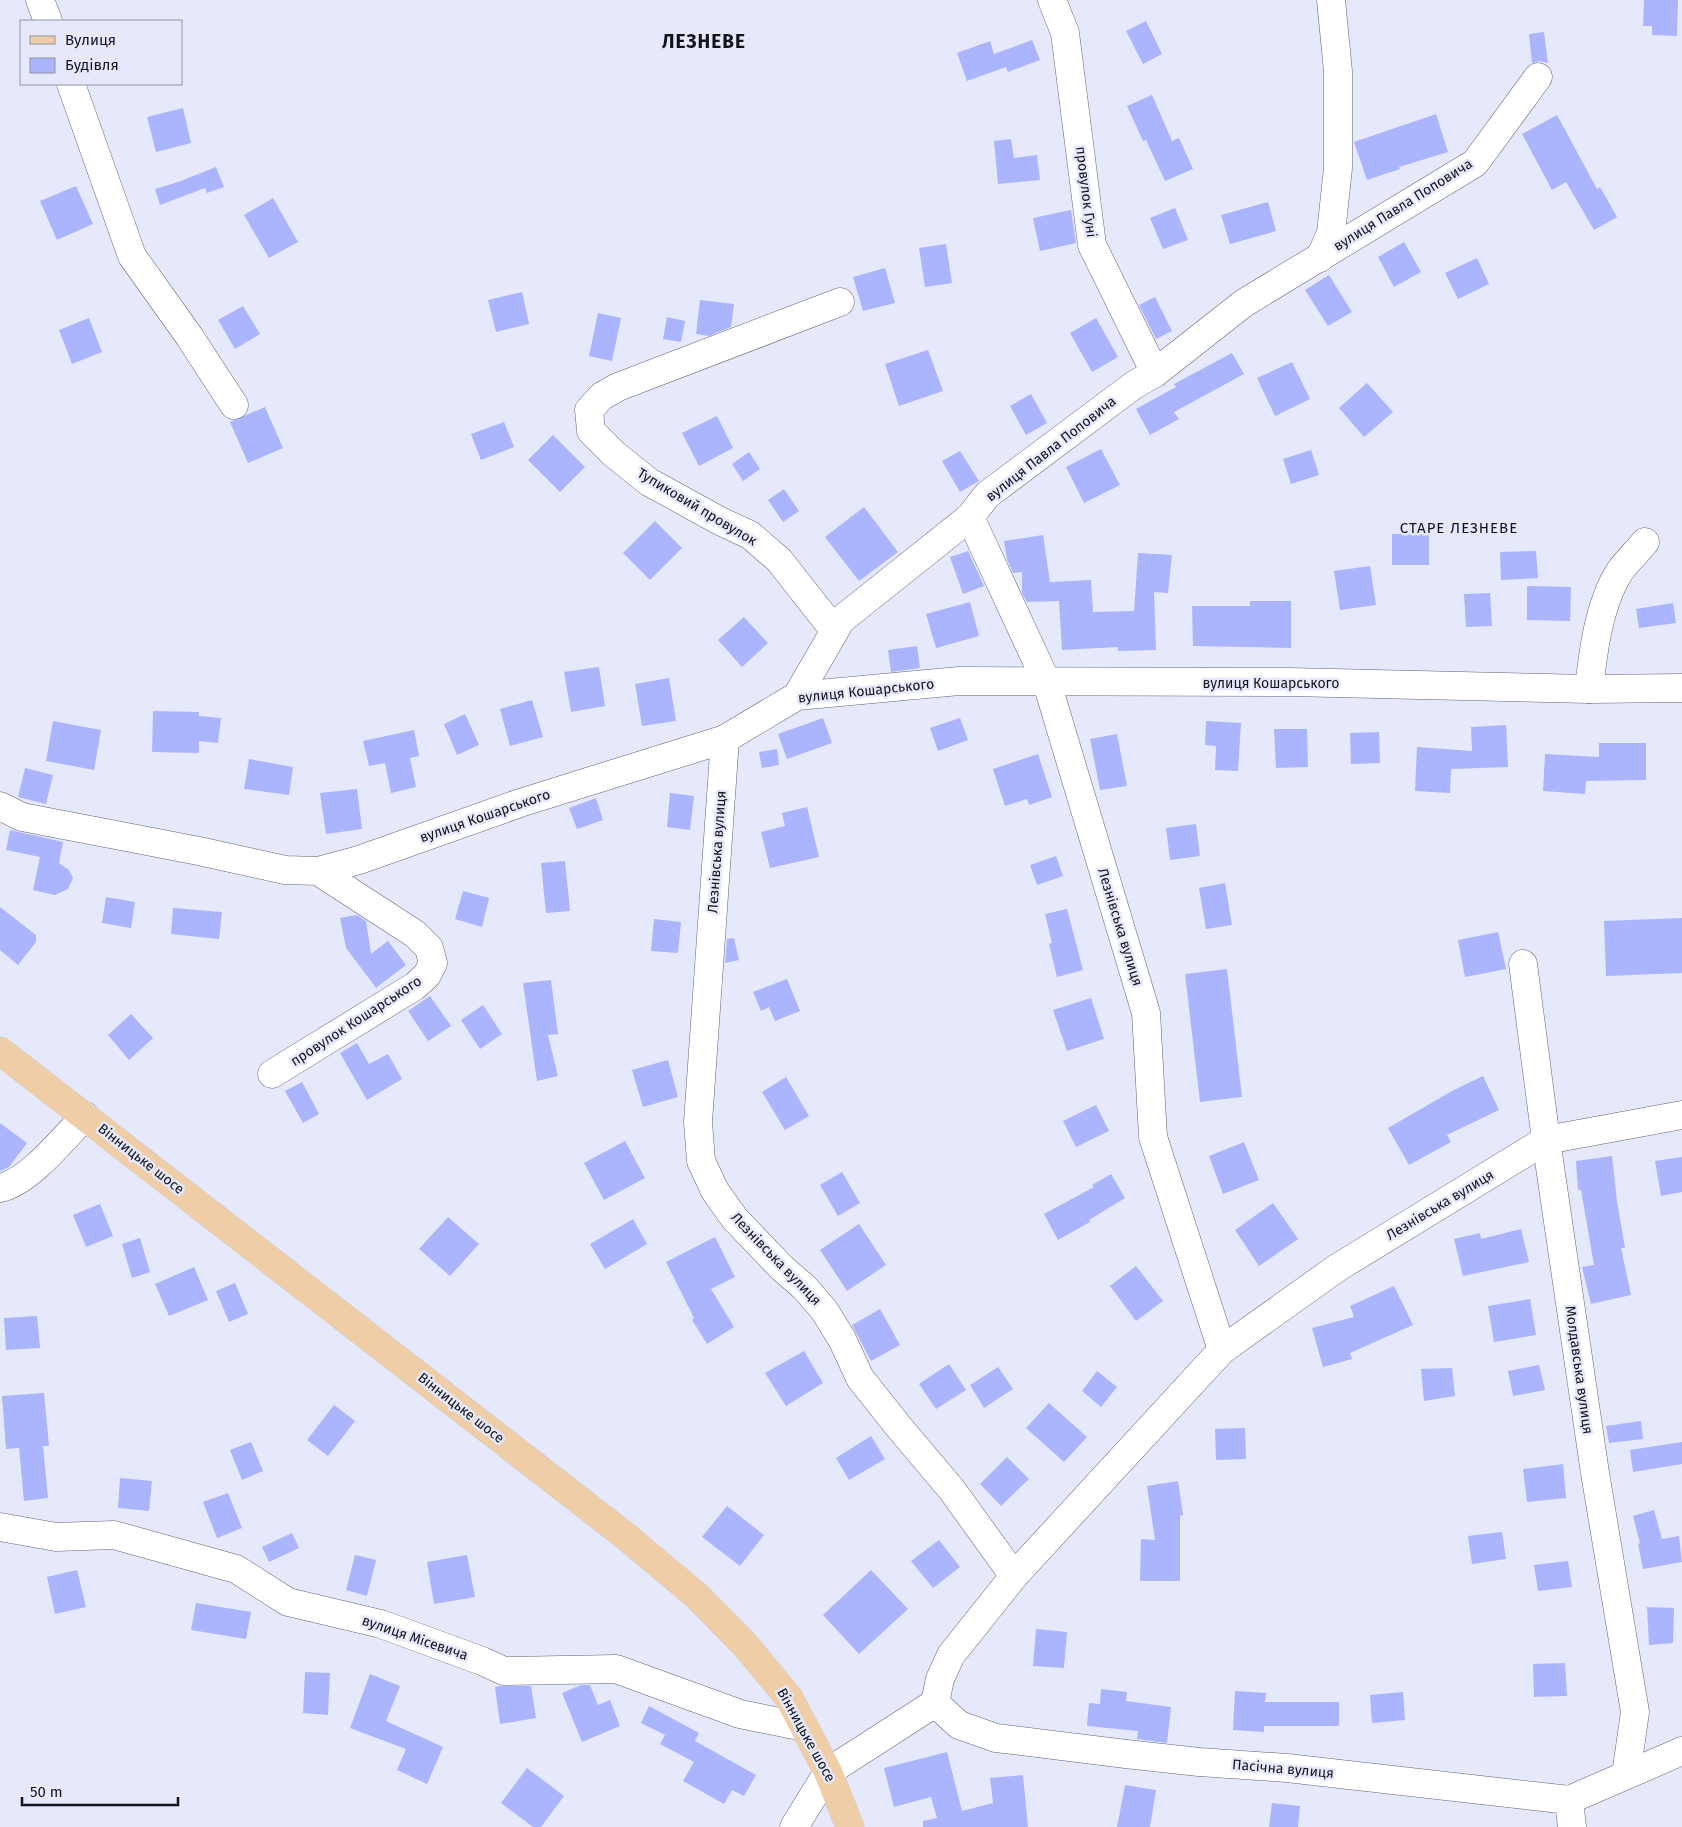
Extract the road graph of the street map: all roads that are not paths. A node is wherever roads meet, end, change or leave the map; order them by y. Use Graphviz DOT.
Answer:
graph roads {
  1 [pos="40,0"];
  2 [pos="1052,0"];
  3 [pos="1330,0"];
  4 [pos="48,20"];
  5 [pos="1538,78"];
  6 [pos="71,85"];
  7 [pos="1320,258"];
  8 [pos="840,302"];
  9 [pos="1155,373"];
  10 [pos="234,405"];
  11 [pos="970,517"];
  12 [pos="1645,542"];
  13 [pos="834,630"];
  14 [pos="1047,682"];
  15 [pos="1682,688"];
  16 [pos="1589,689"];
  17 [pos="797,696"];
  18 [pos="725,739"];
  19 [pos="0,806"];
  20 [pos="318,871"];
  21 [pos="1523,964"];
  22 [pos="0,1051"];
  23 [pos="272,1074"];
  24 [pos="1682,1115"];
  25 [pos="85,1116"];
  26 [pos="1546,1140"];
  27 [pos="0,1188"];
  28 [pos="1222,1350"];
  29 [pos="0,1527"];
  30 [pos="1014,1576"];
  31 [pos="935,1703"];
  32 [pos="804,1727"];
  33 [pos="1682,1751"];
  34 [pos="828,1772"];
  35 [pos="1626,1775"];
  36 [pos="1569,1800"];
  37 [pos="794,1827"];
  38 [pos="850,1827"];
  39 [pos="1572,1827"];
  1 -- 4 [label="street"];
  2 -- 9 [label="street, провулок Гуні"];
  3 -- 7 [label="street, вулиця Павла Поповича"];
  5 -- 7 [label="street, вулиця Павла Поповича"];
  6 -- 10 [label="street"];
  7 -- 9 [label="street, вулиця Павла Поповича"];
  8 -- 13 [label="street, Тупиковий провулок"];
  9 -- 11 [label="street, вулиця Павла Поповича"];
  11 -- 13 [label="street, вулиця Павла Поповича"];
  11 -- 14 [label="street, Лезнівська вулиця"];
  12 -- 16 [label="street"];
  13 -- 17 [label="street, вулиця Павла Поповича"];
  14 -- 16 [label="street, вулиця Кошарського"];
  14 -- 17 [label="street, вулиця Кошарського"];
  14 -- 28 [label="street, Лезнівська вулиця"];
  15 -- 16 [label="street, вулиця Кошарського"];
  17 -- 18 [label="street, вулиця Кошарського"];
  18 -- 20 [label="street, вулиця Кошарського"];
  18 -- 30 [label="street, Лезнівська вулиця"];
  19 -- 20 [label="street, вулиця Кошарського"];
  20 -- 23 [label="street, провулок Кошарського"];
  21 -- 26 [label="street, Молдавська вулиця"];
  22 -- 25 [label="main road, Вінницьке шосе"];
  24 -- 26 [label="street, Лезнівська вулиця"];
  25 -- 27 [label="street"];
  25 -- 32 [label="main road, Вінницьке шосе"];
  26 -- 28 [label="street, Лезнівська вулиця"];
  26 -- 35 [label="street, Молдавська вулиця"];
  28 -- 30 [label="street, Лезнівська вулиця"];
  29 -- 32 [label="street, вулиця Місевича"];
  30 -- 31 [label="street, Лезнівська вулиця"];
  31 -- 34 [label="street"];
  31 -- 36 [label="street, Пасічна вулиця"];
  32 -- 34 [label="main road, Вінницьке шосе"];
  33 -- 35 [label="street"];
  34 -- 37 [label="street"];
  34 -- 38 [label="main road, Вінницьке шосе"];
  35 -- 36 [label="street"];
  36 -- 39 [label="street"];
}
